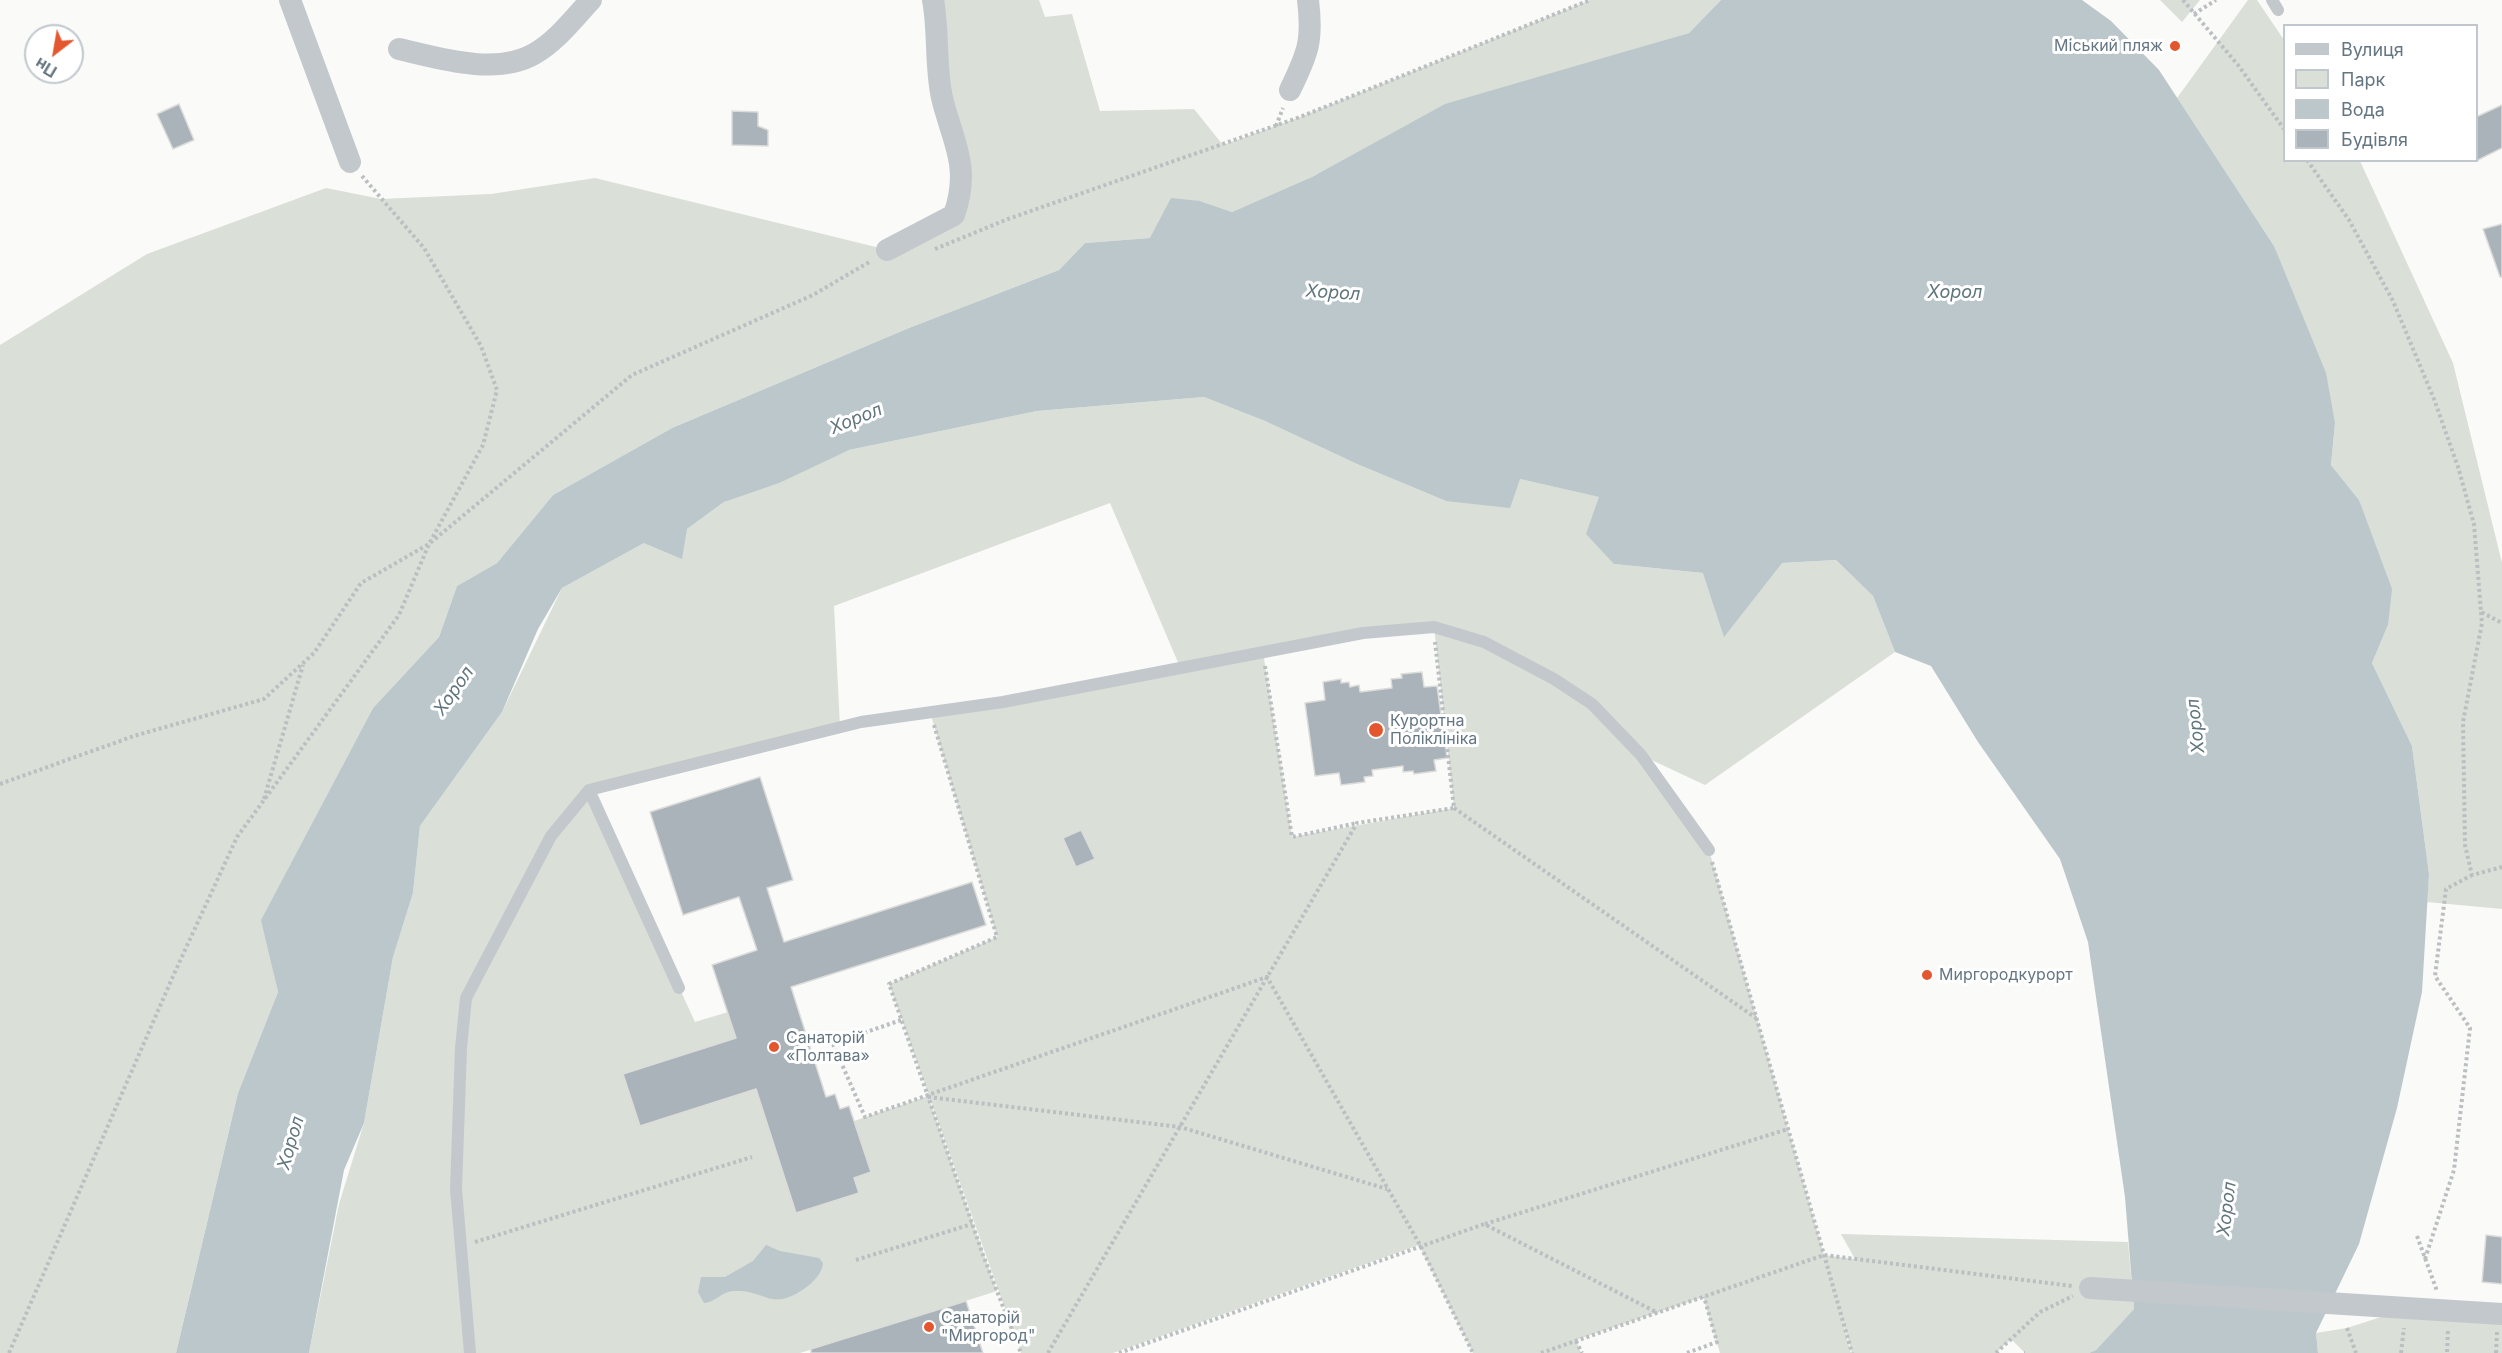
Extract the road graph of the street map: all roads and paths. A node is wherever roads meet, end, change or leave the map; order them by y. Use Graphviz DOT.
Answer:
graph roads {
  1 [pos="290,0"];
  2 [pos="591,0"];
  3 [pos="933,0"];
  4 [pos="1308,0"];
  5 [pos="1590,0"];
  6 [pos="2183,0"];
  7 [pos="2216,0"];
  8 [pos="2194,14"];
  9 [pos="399,49"];
  10 [pos="1290,90"];
  11 [pos="2283,128"];
  12 [pos="350,162"];
  13 [pos="2308,162"];
  14 [pos="931,249"];
  15 [pos="887,250"];
  16 [pos="429,544"];
  17 [pos="2481,612"];
  18 [pos="2502,622"];
  19 [pos="1434,627"];
  20 [pos="1263,652"];
  21 [pos="303,663"];
  22 [pos="930,712"];
  23 [pos="0,784"];
  24 [pos="589,790"];
  25 [pos="263,802"];
  26 [pos="1454,808"];
  27 [pos="1357,823"];
  28 [pos="1708,850"];
  29 [pos="2502,867"];
  30 [pos="2472,875"];
  31 [pos="1267,977"];
  32 [pos="679,987"];
  33 [pos="1757,1019"];
  34 [pos="901,1020"];
  35 [pos="928,1096"];
  36 [pos="1180,1128"];
  37 [pos="1788,1129"];
  38 [pos="752,1157"];
  39 [pos="1388,1189"];
  40 [pos="972,1224"];
  41 [pos="1484,1224"];
  42 [pos="2417,1236"];
  43 [pos="1420,1245"];
  44 [pos="460,1246"];
  45 [pos="1824,1255"];
  46 [pos="2425,1259"];
  47 [pos="855,1260"];
  48 [pos="2090,1288"];
  49 [pos="1704,1297"];
  50 [pos="2406,1309"];
  51 [pos="2449,1311"];
  52 [pos="1658,1312"];
  53 [pos="2502,1314"];
  54 [pos="2347,1328"];
  55 [pos="1576,1341"];
  56 [pos="9,1353"];
  57 [pos="470,1353"];
  58 [pos="1020,1353"];
  59 [pos="1048,1353"];
  60 [pos="1119,1353"];
  61 [pos="1473,1353"];
  62 [pos="1541,1353"];
  63 [pos="1582,1353"];
  64 [pos="1687,1353"];
  65 [pos="1852,1353"];
  66 [pos="1996,1353"];
  67 [pos="2356,1353"];
  68 [pos="2401,1353"];
  1 -- 12 [label="street"];
  2 -- 9 [label="street"];
  3 -- 15 [label="street"];
  4 -- 10 [label="street"];
  5 -- 14 [label="path"];
  6 -- 8 [label="path"];
  7 -- 8 [label="path"];
  8 -- 11 [label="path"];
  12 -- 16 [label="path"];
  13 -- 17 [label="path"];
  15 -- 16 [label="path"];
  16 -- 21 [label="path"];
  16 -- 25 [label="path"];
  17 -- 18 [label="path"];
  17 -- 30 [label="path"];
  19 -- 20 [label="lane"];
  19 -- 26 [label="path"];
  19 -- 28 [label="lane"];
  20 -- 22 [label="lane"];
  20 -- 27 [label="path"];
  21 -- 23 [label="path"];
  21 -- 25 [label="path"];
  22 -- 24 [label="lane"];
  22 -- 34 [label="path"];
  24 -- 32 [label="lane"];
  24 -- 44 [label="lane"];
  25 -- 56 [label="path"];
  26 -- 27 [label="path"];
  26 -- 33 [label="path"];
  27 -- 31 [label="path"];
  28 -- 33 [label="path"];
  29 -- 30 [label="path"];
  30 -- 46 [label="path"];
  31 -- 35 [label="path"];
  31 -- 36 [label="path"];
  31 -- 39 [label="path"];
  33 -- 37 [label="path"];
  34 -- 35 [label="path"];
  34 -- 35 [label="path"];
  35 -- 36 [label="path"];
  35 -- 40 [label="path"];
  36 -- 39 [label="path"];
  36 -- 59 [label="path"];
  37 -- 41 [label="path"];
  37 -- 45 [label="path"];
  38 -- 44 [label="path"];
  39 -- 43 [label="path"];
  40 -- 47 [label="path"];
  40 -- 58 [label="path"];
  41 -- 43 [label="path"];
  41 -- 52 [label="path"];
  42 -- 46 [label="path"];
  43 -- 60 [label="path"];
  43 -- 61 [label="path"];
  44 -- 57 [label="lane"];
  45 -- 48 [label="path"];
  45 -- 49 [label="path"];
  45 -- 65 [label="path"];
  46 -- 51 [label="path"];
  48 -- 50 [label="street"];
  48 -- 66 [label="path"];
  49 -- 52 [label="path"];
  49 -- 64 [label="path"];
  50 -- 51 [label="street"];
  50 -- 68 [label="path"];
  51 -- 53 [label="street"];
  52 -- 55 [label="path"];
  54 -- 67 [label="path"];
  55 -- 62 [label="path"];
  55 -- 63 [label="path"];
}
